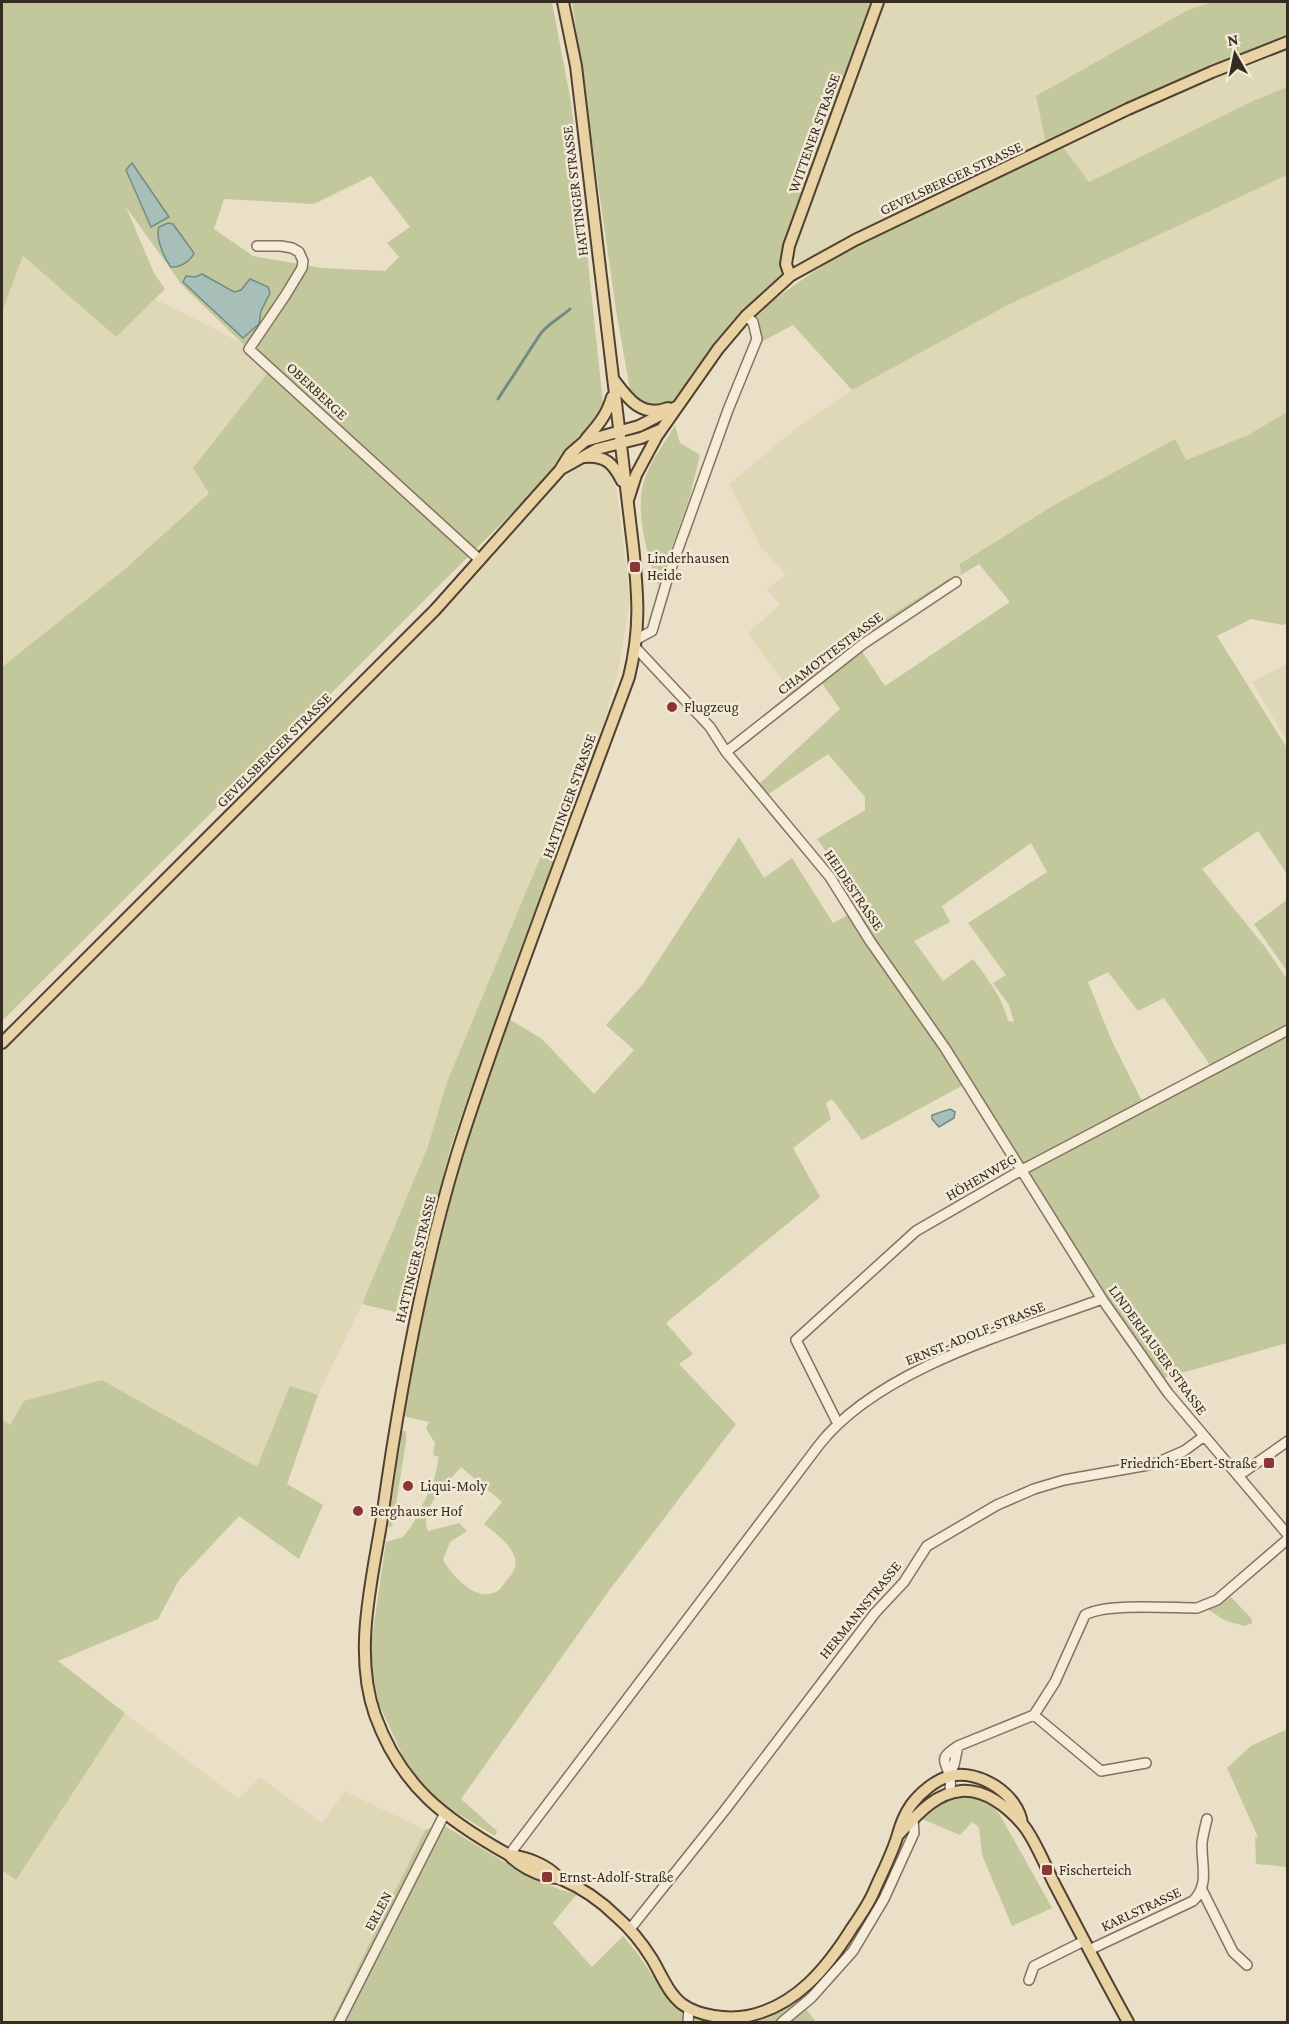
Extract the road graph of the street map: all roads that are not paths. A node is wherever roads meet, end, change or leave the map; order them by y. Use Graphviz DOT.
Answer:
graph roads {
  1 [pos="563,2"];
  2 [pos="878,2"];
  3 [pos="1287,42"];
  4 [pos="257,246"];
  5 [pos="790,276"];
  6 [pos="746,316"];
  7 [pos="612,378"];
  8 [pos="614,391"];
  9 [pos="684,398"];
  10 [pos="676,407"];
  11 [pos="662,429"];
  12 [pos="619,438"];
  13 [pos="585,441"];
  14 [pos="581,457"];
  15 [pos="560,470"];
  16 [pos="625,485"];
  17 [pos="627,503"];
  18 [pos="480,560"];
  19 [pos="956,582"];
  20 [pos="636,643"];
  21 [pos="726,752"];
  22 [pos="1287,1030"];
  23 [pos="2,1043"];
  24 [pos="1020,1171"];
  25 [pos="1102,1299"];
  26 [pos="838,1424"];
  27 [pos="1203,1437"];
  28 [pos="1287,1441"];
  29 [pos="1238,1476"];
  30 [pos="1287,1537"];
  31 [pos="1034,1715"];
  32 [pos="1146,1763"];
  33 [pos="949,1776"];
  34 [pos="951,1793"];
  35 [pos="444,1815"];
  36 [pos="913,1819"];
  37 [pos="1207,1819"];
  38 [pos="1022,1824"];
  39 [pos="898,1834"];
  40 [pos="509,1855"];
  41 [pos="1202,1890"];
  42 [pos="630,1929"];
  43 [pos="1087,1946"];
  44 [pos="1248,1965"];
  45 [pos="1029,1980"];
  46 [pos="689,2008"];
  47 [pos="339,2022"];
  48 [pos="688,2022"];
  49 [pos="782,2022"];
  50 [pos="1128,2022"];
  1 -- 7 [label="main road, HATTINGER STRASSE"];
  2 -- 5 [label="main road, WITTENER STRASSE"];
  3 -- 5 [label="main road, GEVELSBERGER STRASSE"];
  4 -- 18 [label="street, OBERBERGE"];
  5 -- 6 [label="main road, GEVELSBERGER STRASSE"];
  6 -- 9 [label="main road, GEVELSBERGER STRASSE"];
  6 -- 20 [label="street, HATTINGER STRASSE"];
  7 -- 8 [label="main road, HATTINGER STRASSE"];
  7 -- 9 [label="main road"];
  8 -- 12 [label="main road, HATTINGER STRASSE"];
  8 -- 13 [label="main road"];
  9 -- 10 [label="main road, GEVELSBERGER STRASSE"];
  10 -- 11 [label="main road, GEVELSBERGER STRASSE"];
  10 -- 12 [label="main road, GEVELSBERGER STRASSE"];
  11 -- 12 [label="main road, GEVELSBERGER STRASSE"];
  11 -- 17 [label="main road, GEVELSBERGER STRASSE"];
  12 -- 13 [label="main road, GEVELSBERGER STRASSE"];
  12 -- 14 [label="main road, GEVELSBERGER STRASSE"];
  12 -- 16 [label="main road, HATTINGER STRASSE"];
  13 -- 15 [label="main road, GEVELSBERGER STRASSE"];
  14 -- 15 [label="main road, GEVELSBERGER STRASSE"];
  14 -- 16 [label="main road"];
  15 -- 18 [label="main road, GEVELSBERGER STRASSE"];
  16 -- 17 [label="main road, HATTINGER STRASSE"];
  17 -- 20 [label="main road, HATTINGER STRASSE"];
  18 -- 23 [label="main road, GEVELSBERGER STRASSE"];
  19 -- 21 [label="street, CHAMOTTESTRASSE"];
  20 -- 21 [label="street, HEIDESTRASSE"];
  20 -- 35 [label="main road, HATTINGER STRASSE"];
  21 -- 24 [label="street, HEIDESTRASSE"];
  22 -- 24 [label="street, HÖHENWEG"];
  24 -- 25 [label="street, LINDERHAUSER STRASSE"];
  24 -- 26 [label="street, HÖHENWEG"];
  25 -- 26 [label="street, ERNST-ADOLF-STRASSE"];
  25 -- 27 [label="street, LINDERHAUSER STRASSE"];
  26 -- 40 [label="street, ERNST-ADOLF-STRASSE"];
  27 -- 29 [label="street, LINDERHAUSER STRASSE"];
  27 -- 42 [label="street, HERMANNSTRASSE"];
  28 -- 29 [label="street"];
  29 -- 30 [label="street, LINDERHAUSER STRASSE"];
  30 -- 31 [label="street"];
  31 -- 32 [label="street"];
  31 -- 33 [label="street"];
  33 -- 34 [label="street"];
  33 -- 38 [label="main road"];
  33 -- 39 [label="main road"];
  34 -- 36 [label="main road"];
  34 -- 38 [label="main road"];
  35 -- 40 [label="main road, HATTINGER STRASSE"];
  35 -- 47 [label="street, ERLEN"];
  36 -- 39 [label="main road"];
  36 -- 49 [label="street"];
  37 -- 41 [label="street, KARLSTRASSE"];
  38 -- 43 [label="main road"];
  39 -- 46 [label="main road"];
  40 -- 42 [label="main road, HATTINGER STRASSE"];
  41 -- 43 [label="street, KARLSTRASSE"];
  41 -- 44 [label="street"];
  42 -- 46 [label="main road, HATTINGER STRASSE"];
  43 -- 45 [label="street, KARLSTRASSE"];
  43 -- 50 [label="main road"];
  46 -- 48 [label="street"];
}
